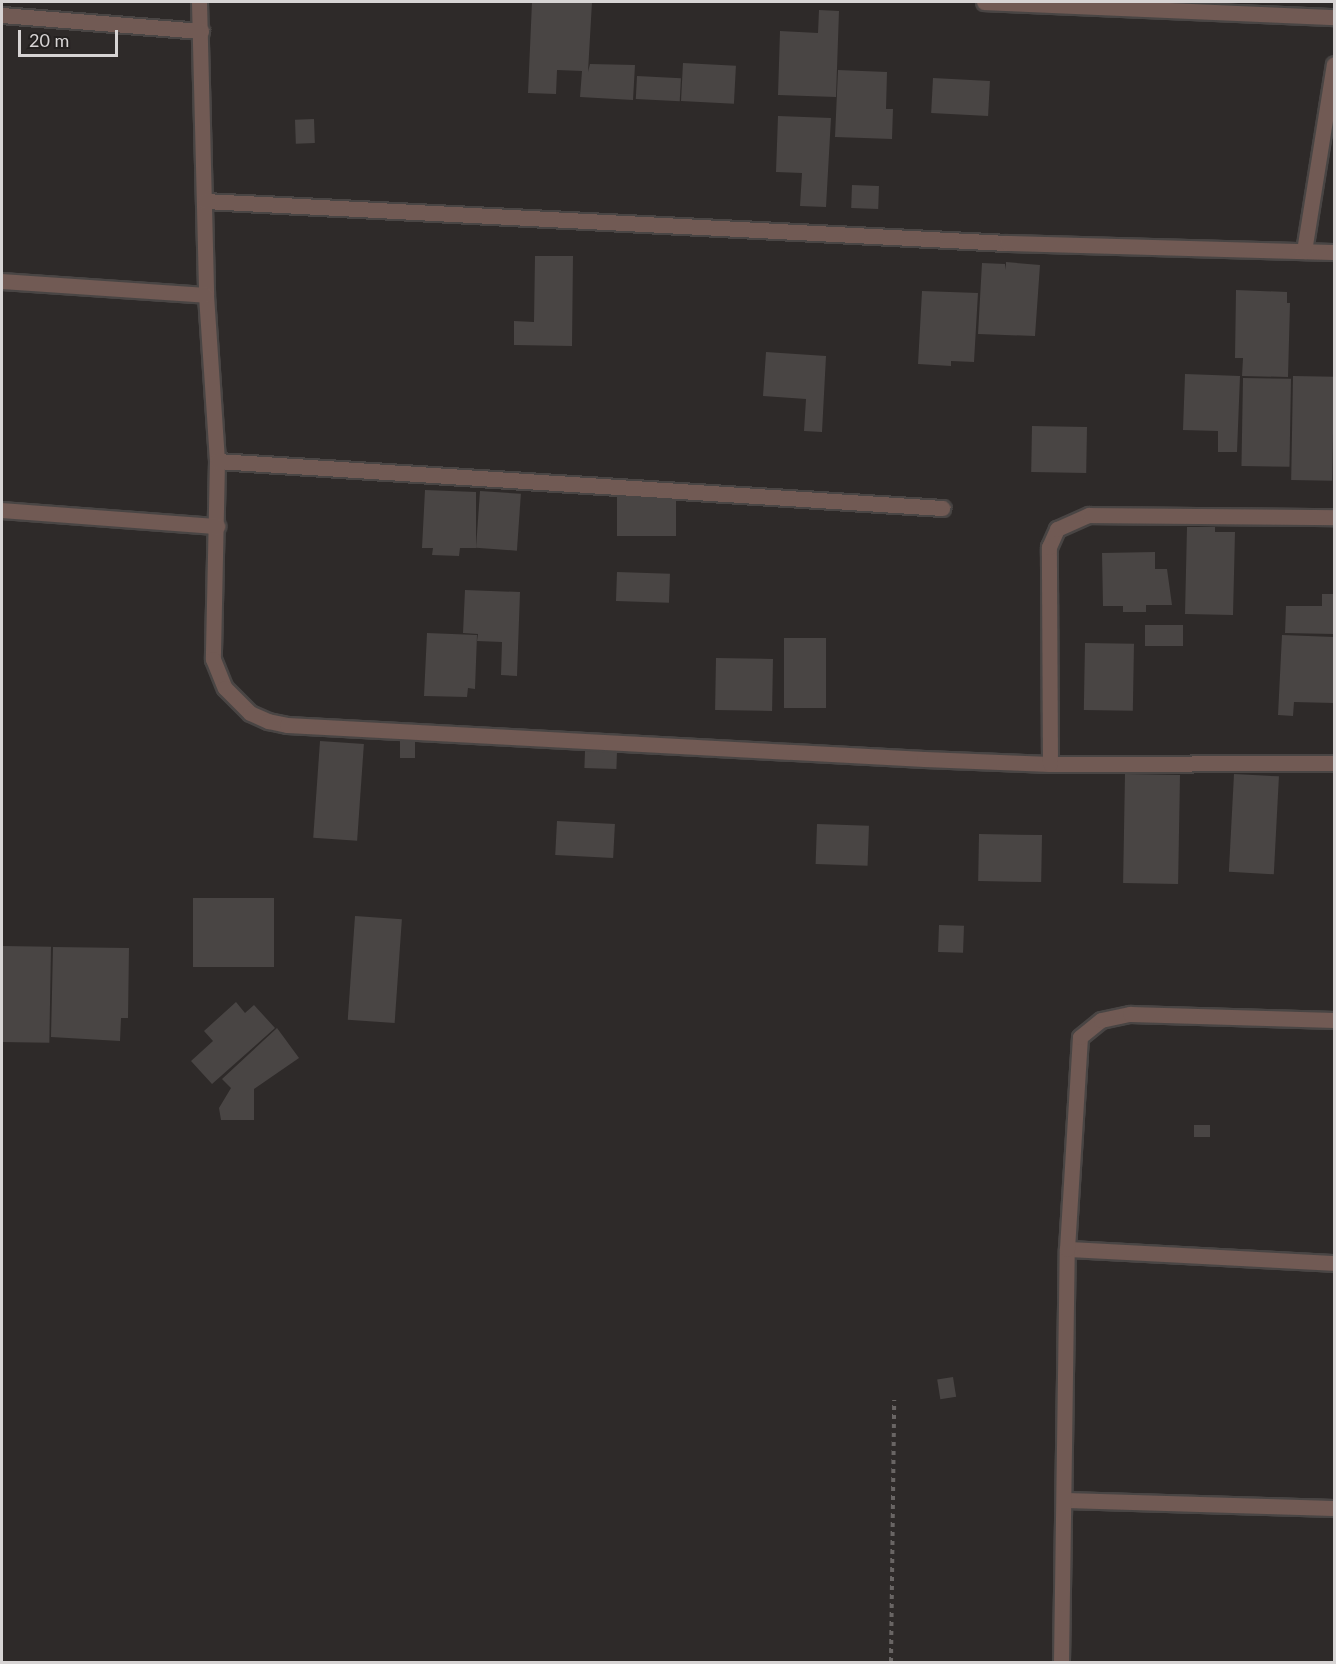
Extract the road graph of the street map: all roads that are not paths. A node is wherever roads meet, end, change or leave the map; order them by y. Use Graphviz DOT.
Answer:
graph roads {
  1 [pos="199,2"];
  2 [pos="984,2"];
  3 [pos="2,15"];
  4 [pos="1335,17"];
  5 [pos="201,31"];
  6 [pos="1335,64"];
  7 [pos="205,201"];
  8 [pos="1304,251"];
  9 [pos="1335,252"];
  10 [pos="2,280"];
  11 [pos="206,295"];
  12 [pos="216,461"];
  13 [pos="942,508"];
  14 [pos="2,510"];
  15 [pos="1335,517"];
  16 [pos="217,526"];
  17 [pos="1335,763"];
  18 [pos="1050,764"];
  19 [pos="1335,1020"];
  20 [pos="1067,1249"];
  21 [pos="1335,1263"];
  22 [pos="1065,1500"];
  23 [pos="1335,1508"];
  24 [pos="1061,1662"];
  1 -- 5 [label="street"];
  2 -- 4 [label="street"];
  3 -- 5 [label="street"];
  5 -- 7 [label="street"];
  6 -- 8 [label="street"];
  7 -- 8 [label="street"];
  7 -- 11 [label="street"];
  8 -- 9 [label="street"];
  10 -- 11 [label="street"];
  11 -- 12 [label="street"];
  12 -- 13 [label="street"];
  12 -- 16 [label="street"];
  14 -- 16 [label="street"];
  15 -- 18 [label="street"];
  16 -- 18 [label="street"];
  17 -- 18 [label="street"];
  19 -- 20 [label="street"];
  20 -- 21 [label="street"];
  20 -- 22 [label="street"];
  22 -- 23 [label="street"];
  22 -- 24 [label="street"];
}
